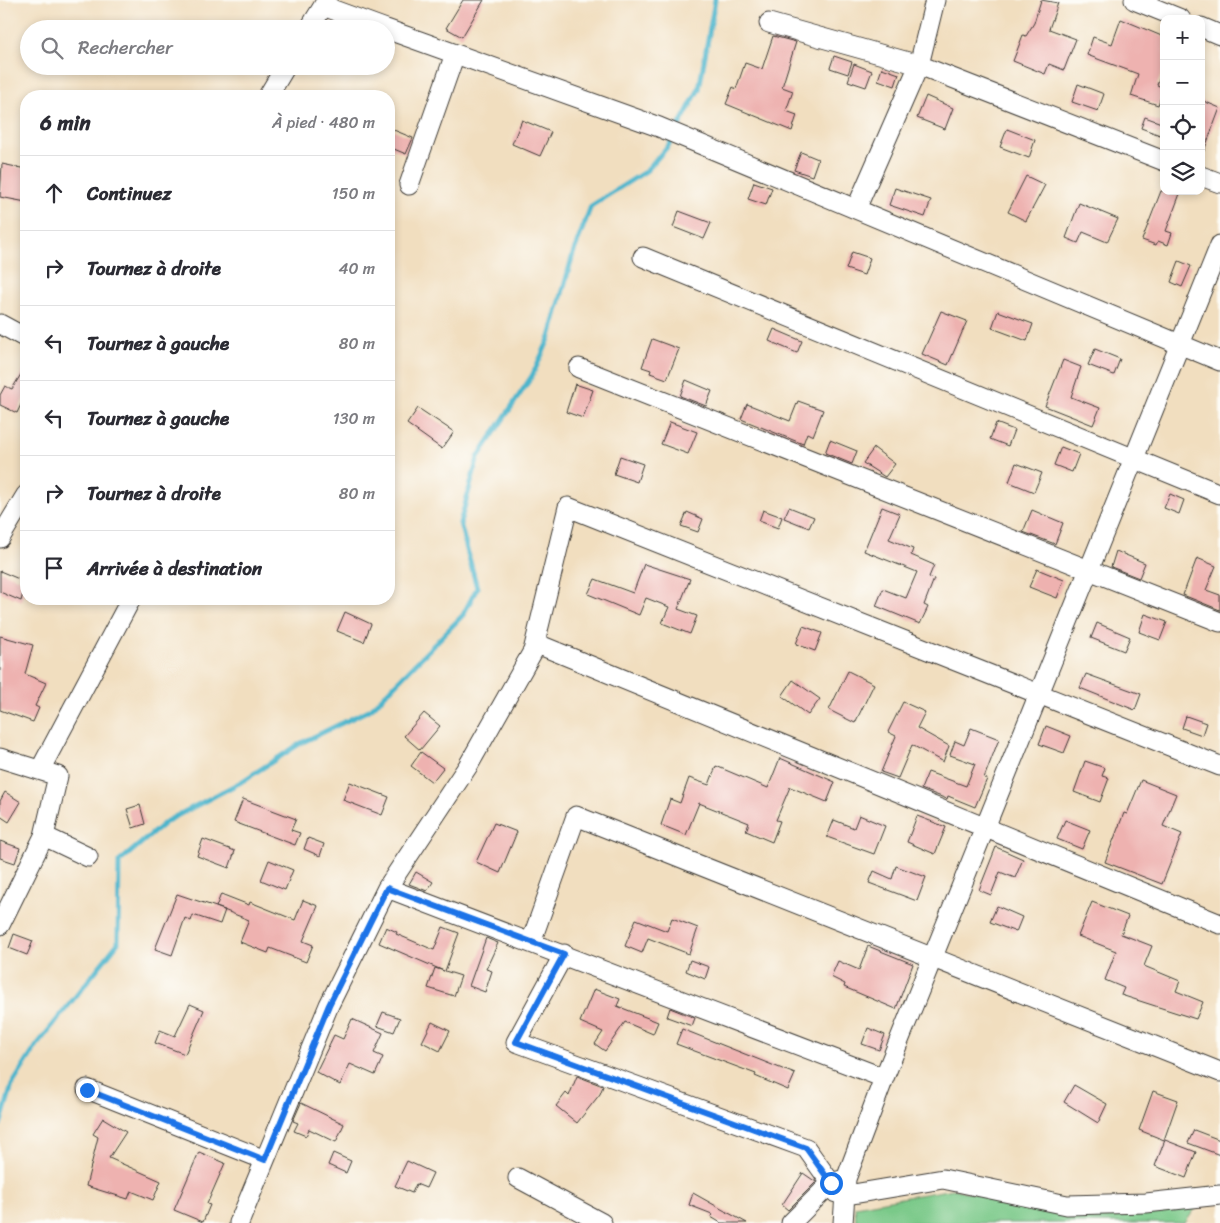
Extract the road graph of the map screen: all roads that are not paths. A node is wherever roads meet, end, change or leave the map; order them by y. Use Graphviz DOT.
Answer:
graph roads {
  1 [pos="935,0"];
  2 [pos="1134,0"];
  3 [pos="325,3"];
  4 [pos="1171,15"];
  5 [pos="315,20"];
  6 [pos="365,20"];
  7 [pos="769,23"];
  8 [pos="1205,29"];
  9 [pos="395,32"];
  10 [pos="1220,35"];
  11 [pos="455,54"];
  12 [pos="919,65"];
  13 [pos="281,75"];
  14 [pos="272,90"];
  15 [pos="1160,159"];
  16 [pos="1205,177"];
  17 [pos="1220,183"];
  18 [pos="410,185"];
  19 [pos="856,209"];
  20 [pos="1220,245"];
  21 [pos="643,257"];
  22 [pos="0,324"];
  23 [pos="20,335"];
  24 [pos="1180,345"];
  25 [pos="1220,361"];
  26 [pos="579,368"];
  27 [pos="1134,459"];
  28 [pos="1220,494"];
  29 [pos="20,499"];
  30 [pos="7,509"];
  31 [pos="0,538"];
  32 [pos="1089,570"];
  33 [pos="128,605"];
  34 [pos="1220,622"];
  35 [pos="535,643"];
  36 [pos="1039,694"];
  37 [pos="0,758"];
  38 [pos="1220,766"];
  39 [pos="40,770"];
  40 [pos="985,828"];
  41 [pos="44,836"];
  42 [pos="88,856"];
  43 [pos="387,888"];
  44 [pos="1220,924"];
  45 [pos="0,925"];
  46 [pos="531,942"];
  47 [pos="564,954"];
  48 [pos="933,958"];
  49 [pos="1220,1072"];
  50 [pos="884,1078"];
  51 [pos="87,1090"];
  52 [pos="265,1160"];
  53 [pos="518,1178"];
  54 [pos="836,1187"];
  55 [pos="1220,1195"];
  56 [pos="239,1223"];
  57 [pos="602,1223"];
  58 [pos="791,1223"];
  59 [pos="844,1223"];
  1 -- 12 [label="street"];
  2 -- 4 [label="street"];
  3 -- 5 [label="street"];
  3 -- 6 [label="street"];
  7 -- 12 [label="street"];
  8 -- 10 [label="street"];
  9 -- 11 [label="street"];
  11 -- 18 [label="street"];
  11 -- 19 [label="street"];
  12 -- 15 [label="street"];
  12 -- 19 [label="street"];
  13 -- 14 [label="street"];
  16 -- 17 [label="street"];
  19 -- 24 [label="street"];
  20 -- 24 [label="street"];
  21 -- 27 [label="street"];
  22 -- 23 [label="street"];
  24 -- 25 [label="street"];
  24 -- 27 [label="street"];
  26 -- 32 [label="street"];
  27 -- 28 [label="street"];
  27 -- 32 [label="street"];
  29 -- 30 [label="street"];
  30 -- 31 [label="street"];
  32 -- 34 [label="street"];
  32 -- 36 [label="street"];
  33 -- 39 [label="street"];
  35 -- 36 [label="street"];
  35 -- 40 [label="street"];
  35 -- 43 [label="street"];
  36 -- 38 [label="street"];
  36 -- 40 [label="street"];
  37 -- 39 [label="street"];
  39 -- 41 [label="street"];
  40 -- 44 [label="street"];
  40 -- 48 [label="street"];
  41 -- 42 [label="street"];
  41 -- 45 [label="street"];
  43 -- 46 [label="street"];
  43 -- 52 [label="street"];
  46 -- 47 [label="street"];
  46 -- 48 [label="street"];
  47 -- 50 [label="street"];
  47 -- 54 [label="street"];
  48 -- 49 [label="street"];
  48 -- 50 [label="street"];
  50 -- 54 [label="street"];
  51 -- 52 [label="street"];
  52 -- 56 [label="street"];
  53 -- 57 [label="street"];
  54 -- 55 [label="street"];
  54 -- 58 [label="street"];
  54 -- 59 [label="street"];
}
